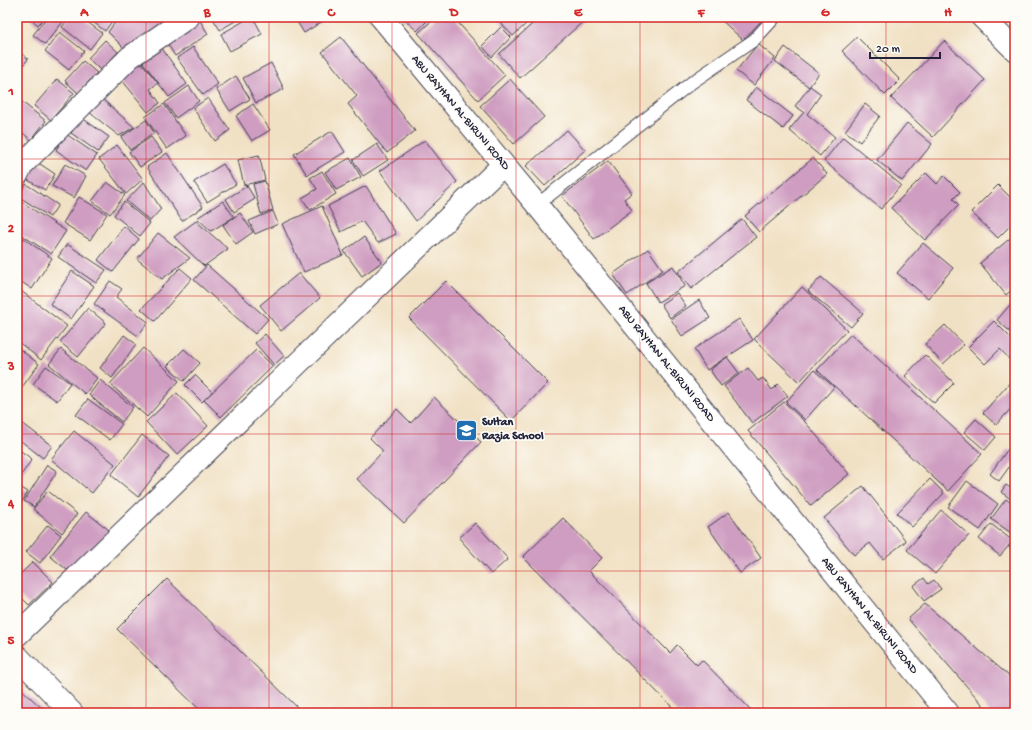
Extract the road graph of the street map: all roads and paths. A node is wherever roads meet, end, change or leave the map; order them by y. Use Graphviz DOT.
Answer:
graph roads {
  1 [pos="188,17"];
  2 [pos="381,17"];
  3 [pos="775,17"];
  4 [pos="982,17"];
  5 [pos="1015,50"];
  6 [pos="503,165"];
  7 [pos="17,175"];
  8 [pos="537,205"];
  9 [pos="17,635"];
  10 [pos="17,656"];
  11 [pos="72,713"];
  12 [pos="948,713"];
  1 -- 7 [label="street"];
  2 -- 6 [label="street, ABU RAYHAN AL-BIRUNI ROAD"];
  3 -- 8 [label="lane"];
  4 -- 5 [label="street"];
  6 -- 8 [label="street, ABU RAYHAN AL-BIRUNI ROAD"];
  6 -- 9 [label="street"];
  8 -- 12 [label="street, ABU RAYHAN AL-BIRUNI ROAD"];
  10 -- 11 [label="street"];
}
